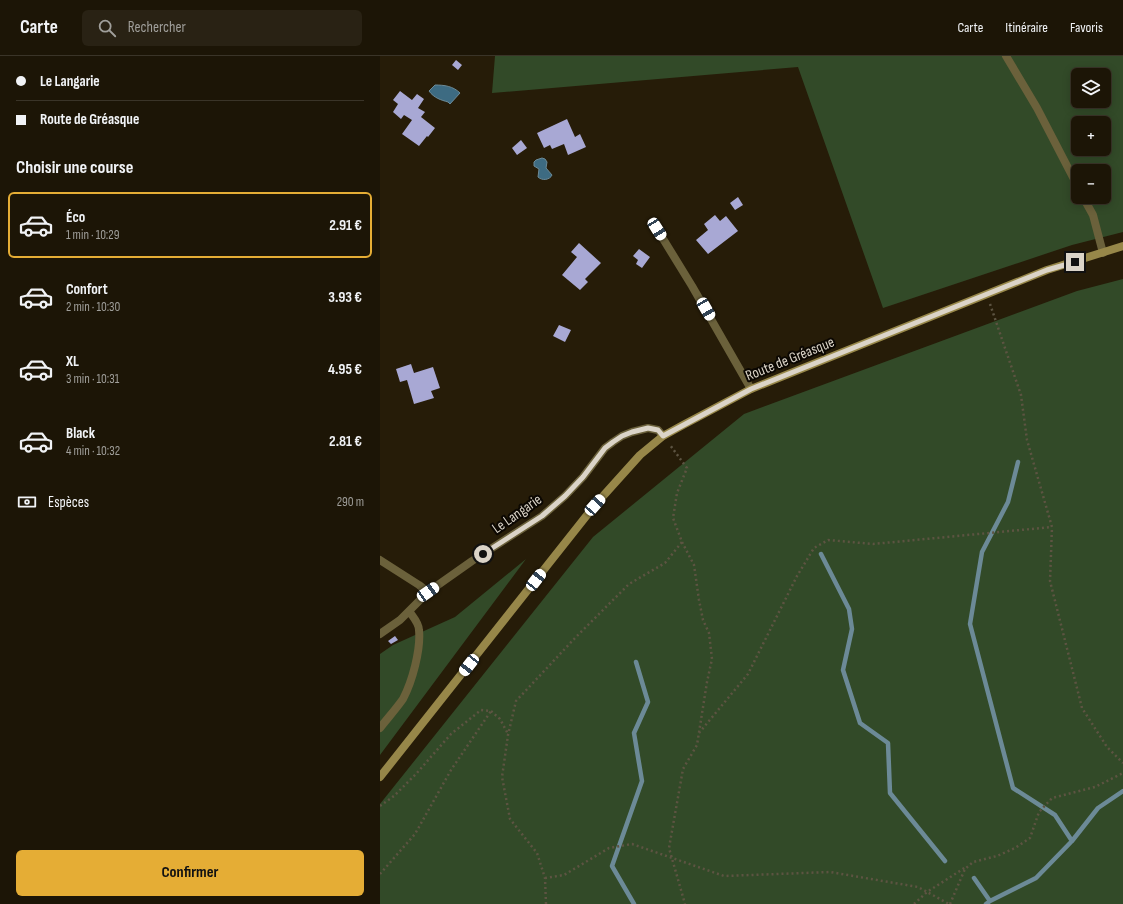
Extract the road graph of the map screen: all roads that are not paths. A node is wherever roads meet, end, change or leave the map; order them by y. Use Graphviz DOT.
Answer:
graph roads {
  1 [pos="1006,56"];
  2 [pos="1071,174"];
  3 [pos="1087,204"];
  4 [pos="657,229"];
  5 [pos="1123,246"];
  6 [pos="1103,253"];
  7 [pos="751,389"];
  8 [pos="663,436"];
  9 [pos="380,560"];
  10 [pos="428,592"];
  11 [pos="409,611"];
  12 [pos="380,634"];
  13 [pos="380,728"];
  14 [pos="380,777"];
  1 -- 2 [label="street"];
  3 -- 6 [label="street"];
  4 -- 7 [label="street"];
  5 -- 6 [label="street, Route de Gréasque"];
  6 -- 7 [label="street, Route de Gréasque"];
  7 -- 8 [label="street, Route de Gréasque"];
  8 -- 10 [label="street, Le Langarie"];
  8 -- 14 [label="street, Route de Gréasque"];
  9 -- 10 [label="street"];
  10 -- 11 [label="street, Le Langarie"];
  11 -- 12 [label="street, Le Langarie"];
  11 -- 13 [label="street"];
}
